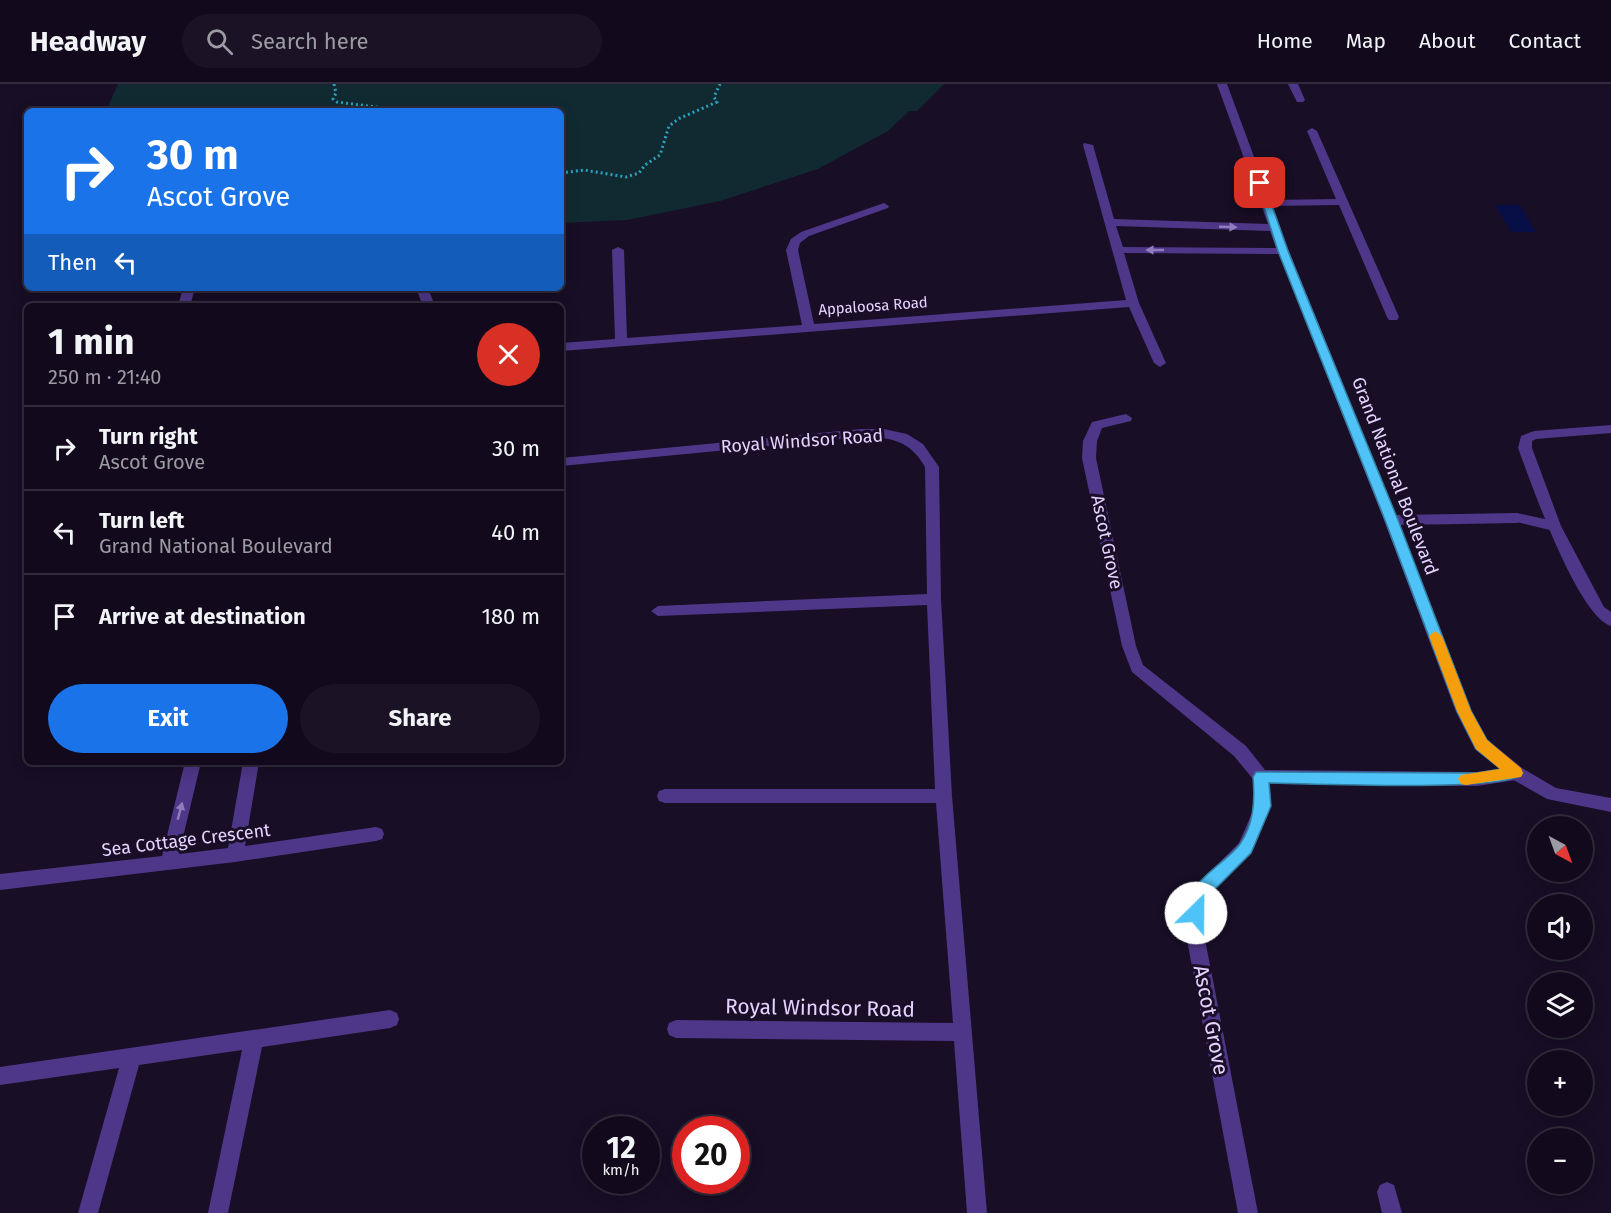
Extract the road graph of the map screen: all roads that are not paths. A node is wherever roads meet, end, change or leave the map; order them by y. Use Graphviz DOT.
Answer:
graph roads {
  1 [pos="1222,84"];
  2 [pos="1293,84"];
  3 [pos="1300,100"];
  4 [pos="1312,131"];
  5 [pos="1088,145"];
  6 [pos="1342,202"];
  7 [pos="1267,203"];
  8 [pos="884,206"];
  9 [pos="1109,222"];
  10 [pos="1276,228"];
  11 [pos="618,250"];
  12 [pos="1117,250"];
  13 [pos="1283,251"];
  14 [pos="1133,303"];
  15 [pos="1393,317"];
  16 [pos="808,326"];
  17 [pos="621,341"];
  18 [pos="564,347"];
  19 [pos="1160,363"];
  20 [pos="1126,418"];
  21 [pos="1611,429"];
  22 [pos="564,462"];
  23 [pos="1391,520"];
  24 [pos="1554,526"];
  25 [pos="934,599"];
  26 [pos="658,611"];
  27 [pos="1611,620"];
  28 [pos="192,765"];
  29 [pos="250,765"];
  30 [pos="1516,773"];
  31 [pos="1261,777"];
  32 [pos="665,795"];
  33 [pos="944,796"];
  34 [pos="1611,805"];
  35 [pos="376,834"];
  36 [pos="235,855"];
  37 [pos="169,861"];
  38 [pos="0,882"];
  39 [pos="390,1019"];
  40 [pos="676,1029"];
  41 [pos="964,1032"];
  42 [pos="254,1039"];
  43 [pos="132,1056"];
  44 [pos="0,1076"];
  45 [pos="1387,1192"];
  46 [pos="88,1213"];
  47 [pos="218,1213"];
  48 [pos="977,1213"];
  49 [pos="1248,1213"];
  50 [pos="1392,1213"];
  1 -- 7 [label="street, Grand National Boulevard"];
  2 -- 3 [label="street"];
  4 -- 6 [label="street"];
  5 -- 9 [label="street"];
  6 -- 7 [label="street"];
  6 -- 15 [label="street"];
  7 -- 10 [label="street, Grand National Boulevard"];
  8 -- 16 [label="street"];
  9 -- 10 [label="street, one-way"];
  9 -- 12 [label="street"];
  10 -- 13 [label="street, Grand National Boulevard"];
  11 -- 17 [label="street"];
  13 -- 12 [label="street, one-way"];
  12 -- 14 [label="street"];
  13 -- 23 [label="street, Grand National Boulevard"];
  14 -- 16 [label="street, Appaloosa Road"];
  14 -- 19 [label="street"];
  16 -- 17 [label="street, Appaloosa Road"];
  17 -- 18 [label="street, Appaloosa Road"];
  20 -- 31 [label="street, Ascot Grove"];
  21 -- 24 [label="street"];
  22 -- 25 [label="street, Royal Windsor Road"];
  23 -- 24 [label="street"];
  23 -- 30 [label="street, Grand National Boulevard"];
  24 -- 27 [label="street"];
  25 -- 26 [label="street"];
  25 -- 33 [label="street, Royal Windsor Road"];
  37 -- 28 [label="street, one-way"];
  29 -- 36 [label="street"];
  30 -- 31 [label="street"];
  30 -- 34 [label="street, Grand National Boulevard"];
  31 -- 49 [label="street, Ascot Grove"];
  32 -- 33 [label="street"];
  33 -- 41 [label="street, Royal Windsor Road"];
  35 -- 36 [label="street, Sea Cottage Crescent"];
  36 -- 37 [label="street, Sea Cottage Crescent"];
  37 -- 38 [label="street, Sea Cottage Crescent"];
  39 -- 42 [label="street"];
  40 -- 41 [label="street, Royal Windsor Road"];
  41 -- 48 [label="street, Royal Windsor Road"];
  42 -- 43 [label="street"];
  42 -- 47 [label="street"];
  43 -- 44 [label="street"];
  43 -- 46 [label="street"];
  45 -- 50 [label="street"];
}
